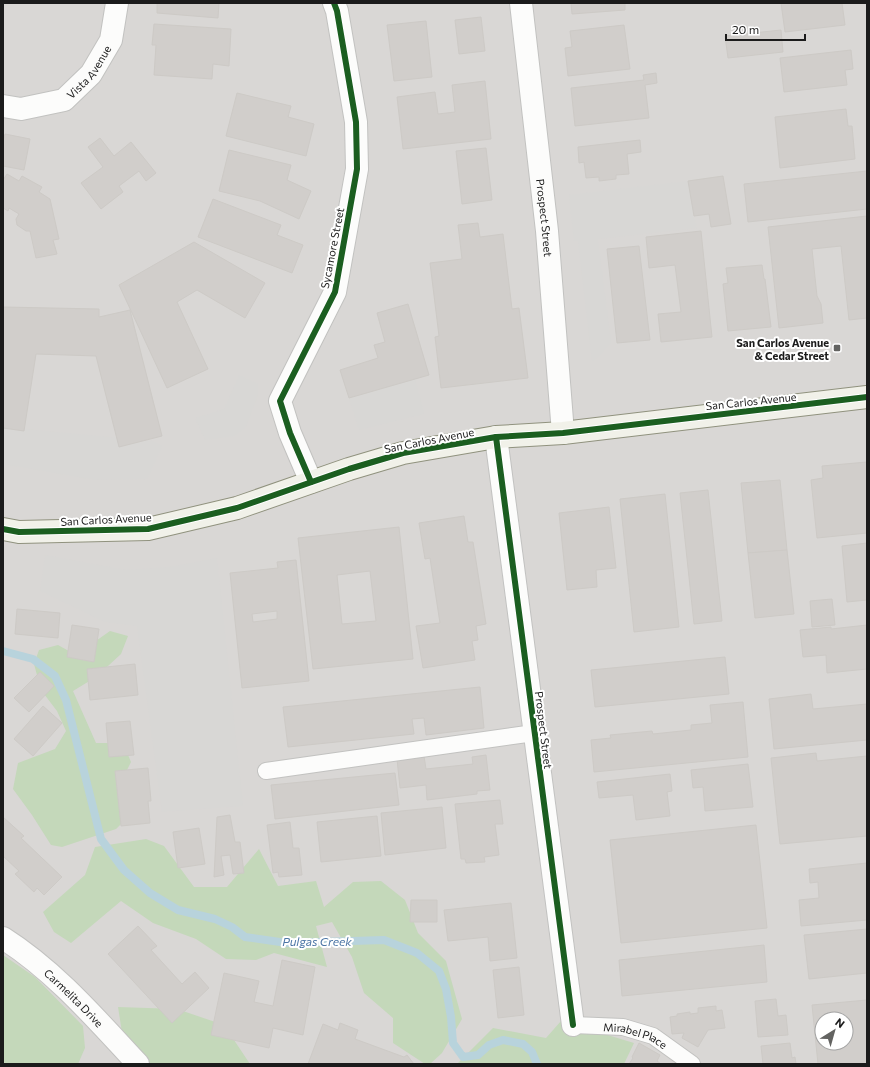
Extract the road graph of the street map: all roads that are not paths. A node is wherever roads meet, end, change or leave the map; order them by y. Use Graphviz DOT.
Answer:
graph roads {
  1 [pos="116,3"];
  2 [pos="334,3"];
  3 [pos="521,3"];
  4 [pos="3,106"];
  5 [pos="867,397"];
  6 [pos="563,433"];
  7 [pos="496,437"];
  8 [pos="311,482"];
  9 [pos="3,529"];
  10 [pos="534,733"];
  11 [pos="266,771"];
  12 [pos="3,938"];
  13 [pos="572,1025"];
  14 [pos="138,1064"];
  15 [pos="692,1064"];
  1 -- 4 [label="street, Vista Avenue"];
  2 -- 8 [label="street, Sycamore Street"];
  3 -- 6 [label="street, Prospect Street"];
  5 -- 6 [label="main road, San Carlos Avenue"];
  6 -- 7 [label="main road, San Carlos Avenue"];
  7 -- 8 [label="main road, San Carlos Avenue"];
  7 -- 10 [label="street, Prospect Street"];
  8 -- 9 [label="main road, San Carlos Avenue"];
  10 -- 11 [label="lane"];
  10 -- 13 [label="street, Prospect Street"];
  12 -- 14 [label="street, Carmelita Drive"];
  13 -- 15 [label="lane, Mirabel Place"];
}
